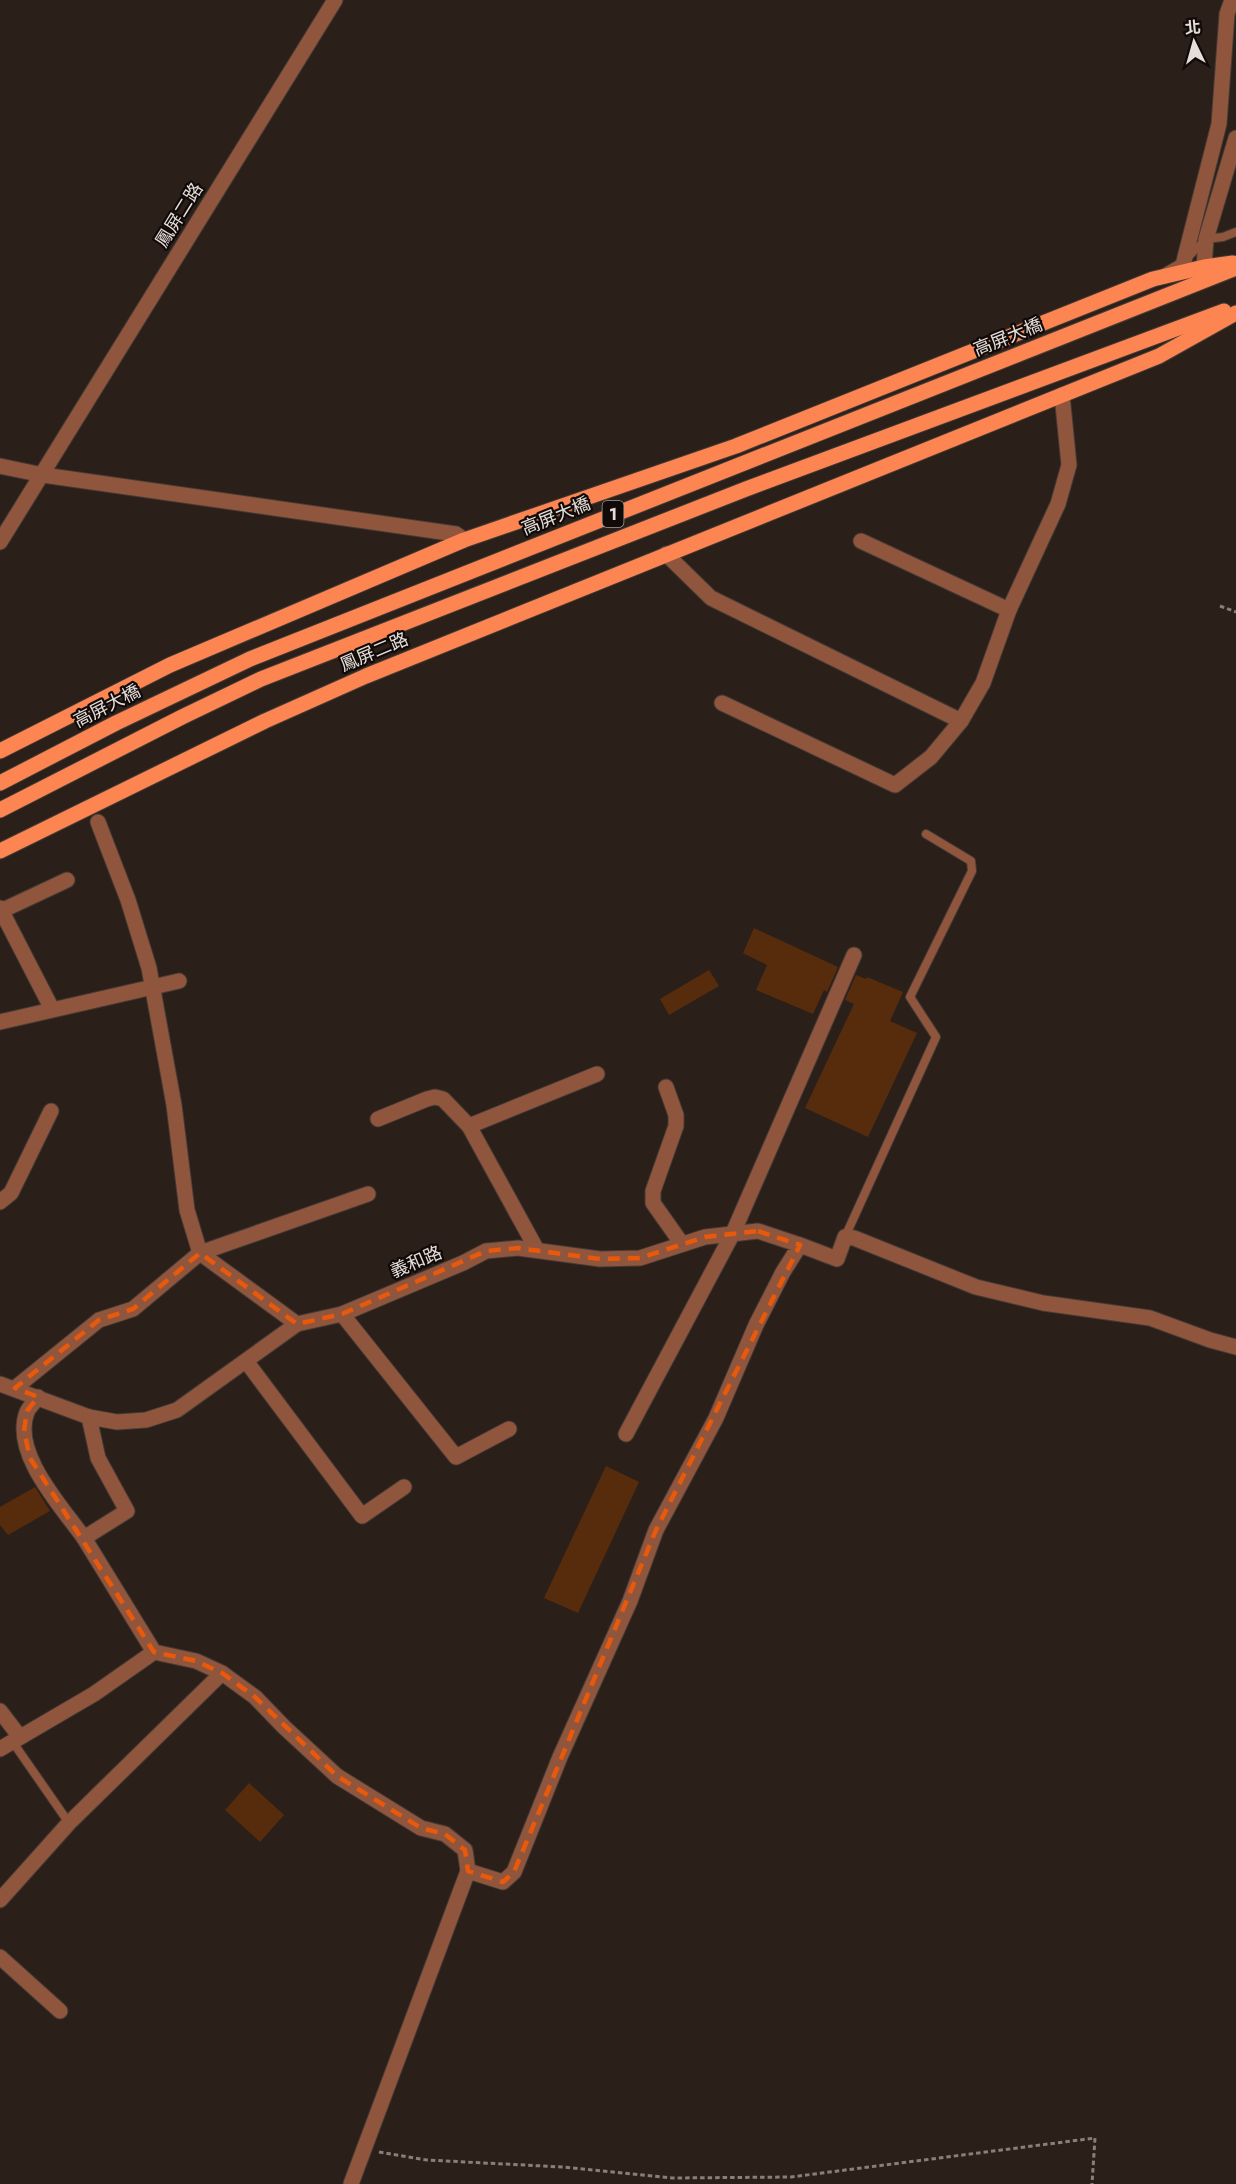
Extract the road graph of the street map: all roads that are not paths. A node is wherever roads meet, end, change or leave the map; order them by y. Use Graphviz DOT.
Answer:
graph roads {
  1 [pos="335,0"];
  2 [pos="1232,0"];
  3 [pos="1236,138"];
  4 [pos="1236,232"];
  5 [pos="1206,239"];
  6 [pos="1184,261"];
  7 [pos="1236,262"];
  8 [pos="1204,267"];
  9 [pos="1236,268"];
  10 [pos="1153,279"];
  11 [pos="1236,306"];
  12 [pos="1236,313"];
  13 [pos="1062,395"];
  14 [pos="0,466"];
  15 [pos="42,475"];
  16 [pos="464,540"];
  17 [pos="861,541"];
  18 [pos="0,542"];
  19 [pos="666,554"];
  20 [pos="1009,610"];
  21 [pos="722,703"];
  22 [pos="961,722"];
  23 [pos="0,752"];
  24 [pos="0,783"];
  25 [pos="0,810"];
  26 [pos="98,822"];
  27 [pos="926,834"];
  28 [pos="0,850"];
  29 [pos="67,880"];
  30 [pos="1,909"];
  31 [pos="854,955"];
  32 [pos="179,981"];
  33 [pos="153,986"];
  34 [pos="52,1009"];
  35 [pos="0,1022"];
  36 [pos="597,1074"];
  37 [pos="666,1088"];
  38 [pos="51,1111"];
  39 [pos="378,1119"];
  40 [pos="469,1126"];
  41 [pos="368,1194"];
  42 [pos="0,1202"];
  43 [pos="733,1233"];
  44 [pos="845,1237"];
  45 [pos="682,1244"];
  46 [pos="800,1245"];
  47 [pos="537,1250"];
  48 [pos="200,1253"];
  49 [pos="342,1314"];
  50 [pos="297,1324"];
  51 [pos="1236,1347"];
  52 [pos="246,1360"];
  53 [pos="7,1386"];
  54 [pos="38,1397"];
  55 [pos="89,1417"];
  56 [pos="509,1429"];
  57 [pos="626,1434"];
  58 [pos="404,1487"];
  59 [pos="84,1538"];
  60 [pos="154,1652"];
  61 [pos="222,1673"];
  62 [pos="0,1711"];
  63 [pos="11,1742"];
  64 [pos="69,1823"];
  65 [pos="468,1871"];
  66 [pos="0,1900"];
  67 [pos="0,1957"];
  68 [pos="60,2011"];
  69 [pos="351,2184"];
  1 -- 15 [label="street, 鳳屏二路"];
  2 -- 6 [label="street"];
  3 -- 5 [label="street"];
  4 -- 5 [label="lane"];
  5 -- 6 [label="lane"];
  5 -- 8 [label="street"];
  6 -- 10 [label="lane"];
  7 -- 8 [label="main road, 高屏大橋 / 1"];
  8 -- 10 [label="main road, 高屏大橋 / 1"];
  9 -- 24 [label="main road, 高屏大橋 / 1"];
  10 -- 16 [label="main road, 高屏大橋 / 1"];
  11 -- 25 [label="main road, 1"];
  12 -- 13 [label="main road"];
  13 -- 19 [label="main road, 鳳屏二路"];
  13 -- 20 [label="street"];
  14 -- 15 [label="street"];
  15 -- 16 [label="street"];
  15 -- 18 [label="street, 鳳屏二路"];
  16 -- 23 [label="main road, 1"];
  17 -- 20 [label="street"];
  19 -- 22 [label="street"];
  19 -- 28 [label="main road, 鳳屏二路"];
  20 -- 22 [label="street"];
  21 -- 22 [label="street"];
  26 -- 33 [label="street"];
  27 -- 44 [label="lane"];
  29 -- 30 [label="street"];
  30 -- 34 [label="street"];
  31 -- 43 [label="street"];
  32 -- 33 [label="street"];
  33 -- 34 [label="street"];
  33 -- 48 [label="street"];
  34 -- 35 [label="street"];
  36 -- 40 [label="street"];
  37 -- 45 [label="street"];
  38 -- 42 [label="street"];
  39 -- 40 [label="street"];
  40 -- 47 [label="street"];
  41 -- 48 [label="street"];
  43 -- 45 [label="street, 義和路"];
  43 -- 46 [label="street, 義和路"];
  43 -- 57 [label="street"];
  44 -- 46 [label="street, 義和路"];
  44 -- 51 [label="street"];
  45 -- 47 [label="street, 義和路"];
  46 -- 65 [label="street"];
  47 -- 49 [label="street, 義和路"];
  48 -- 50 [label="street"];
  48 -- 53 [label="street"];
  49 -- 50 [label="street, 義和路"];
  49 -- 56 [label="street"];
  50 -- 52 [label="street, 義和路"];
  52 -- 55 [label="street, 義和路"];
  52 -- 58 [label="street"];
  53 -- 54 [label="street, 義和路"];
  54 -- 55 [label="street, 義和路"];
  54 -- 59 [label="street"];
  55 -- 59 [label="street"];
  59 -- 60 [label="street"];
  60 -- 61 [label="street"];
  60 -- 63 [label="street"];
  61 -- 64 [label="street"];
  61 -- 65 [label="street"];
  62 -- 63 [label="street"];
  63 -- 64 [label="lane"];
  64 -- 66 [label="street"];
  65 -- 69 [label="street"];
  67 -- 68 [label="street"];
}
